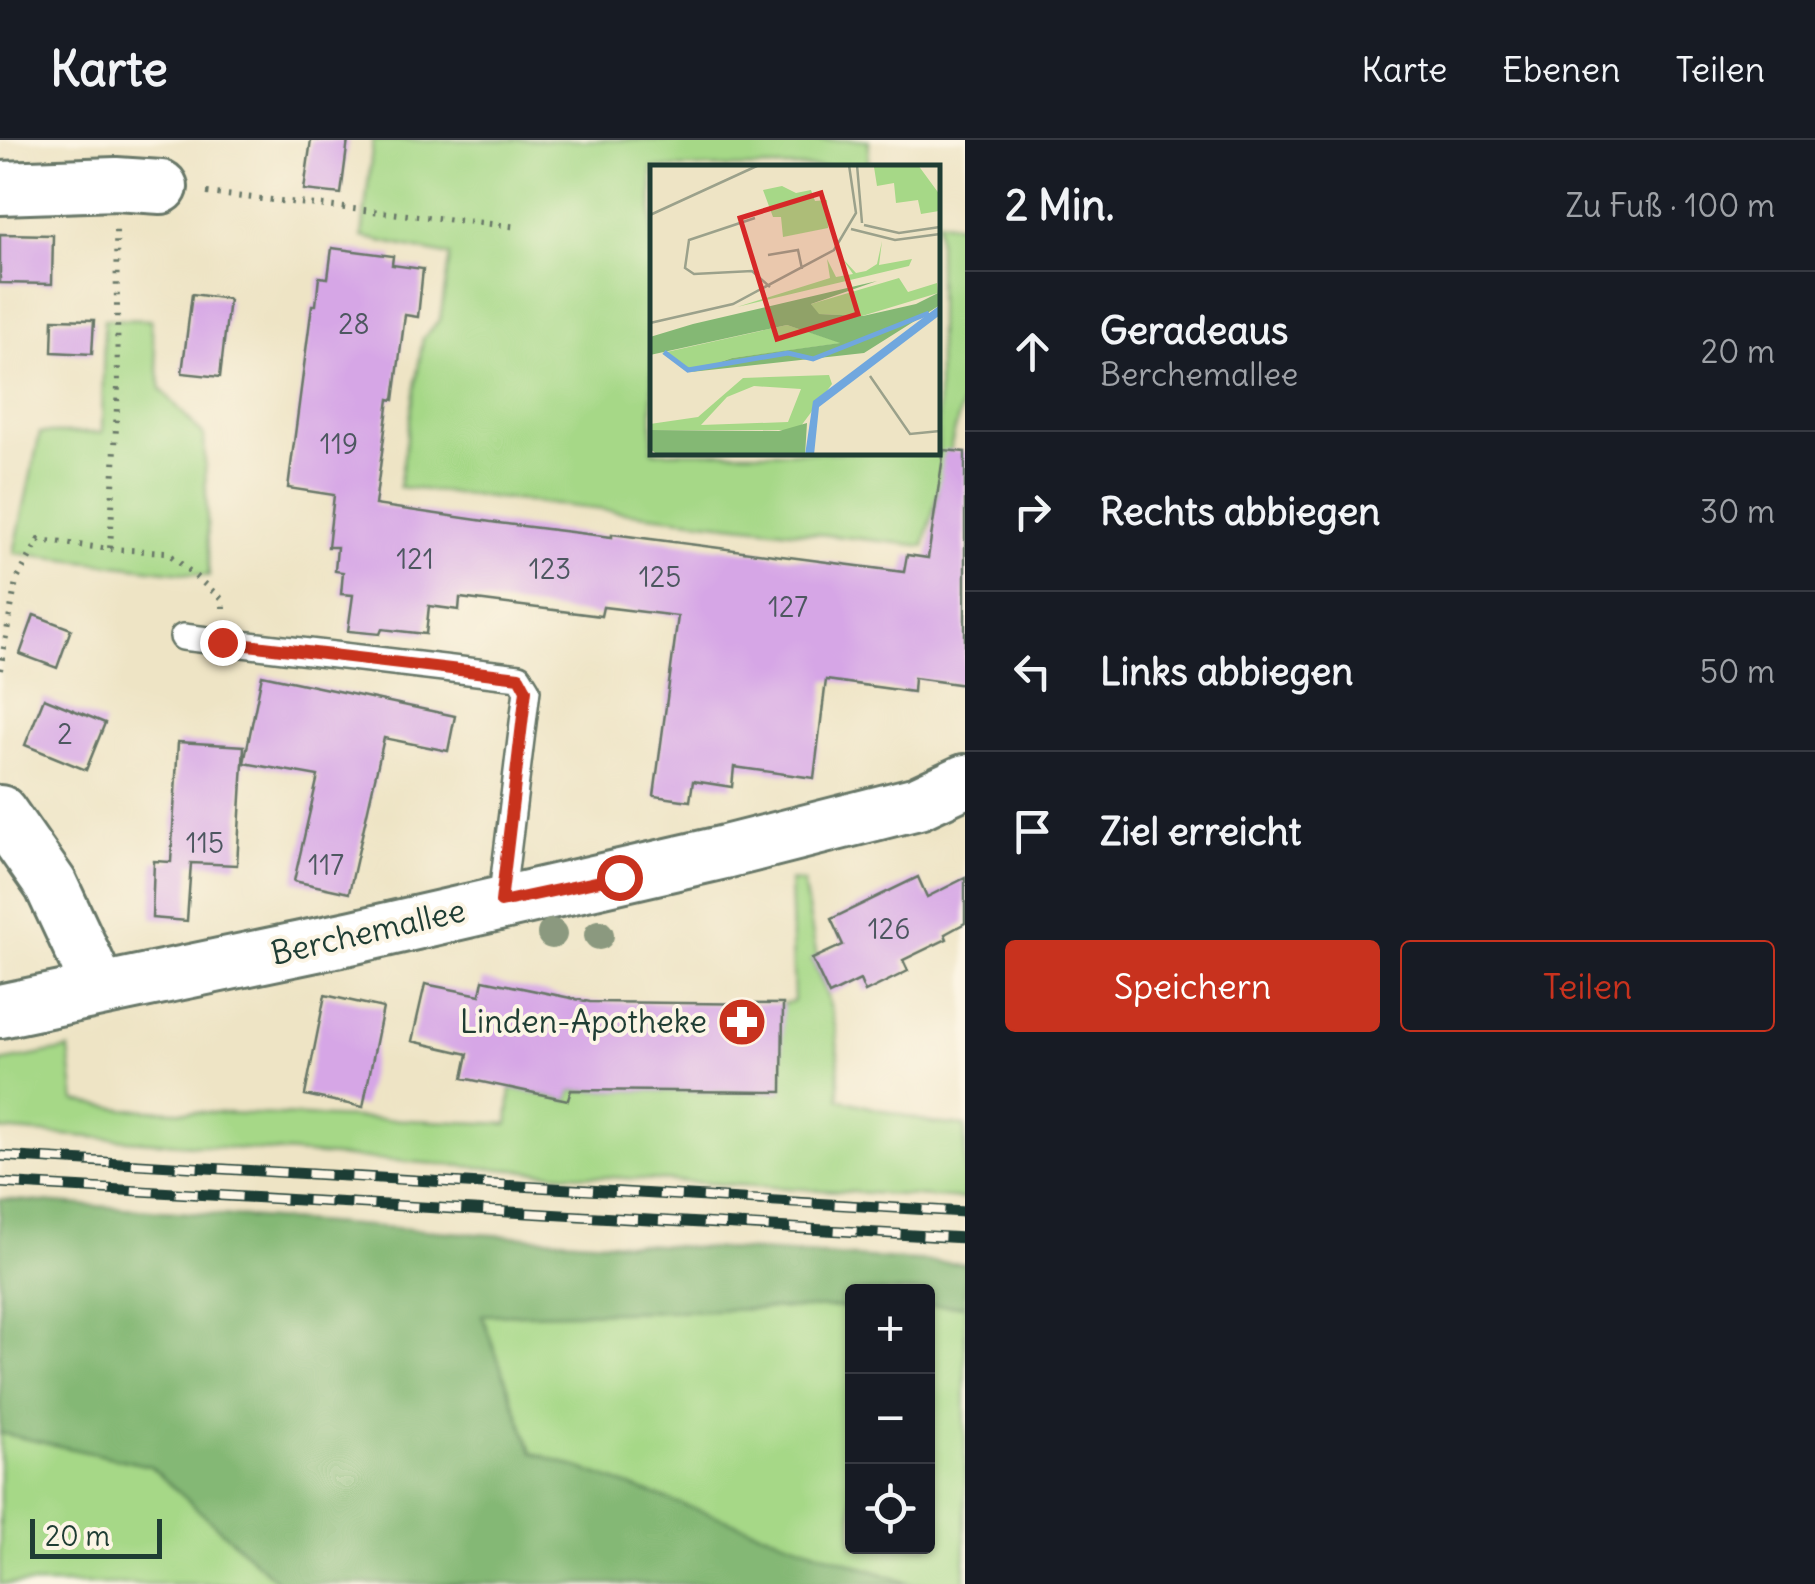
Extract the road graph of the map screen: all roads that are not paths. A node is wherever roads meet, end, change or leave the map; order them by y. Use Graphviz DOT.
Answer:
graph roads {
  1 [pos="138,186"];
  2 [pos="0,188"];
  3 [pos="182,637"];
  4 [pos="965,782"];
  5 [pos="0,812"];
  6 [pos="501,902"];
  7 [pos="100,990"];
  8 [pos="0,1011"];
  1 -- 2 [label="street"];
  3 -- 6 [label="lane"];
  4 -- 6 [label="street, Berchemallee"];
  5 -- 7 [label="street"];
  6 -- 7 [label="street, Berchemallee"];
  7 -- 8 [label="street, Berchemallee"];
}
